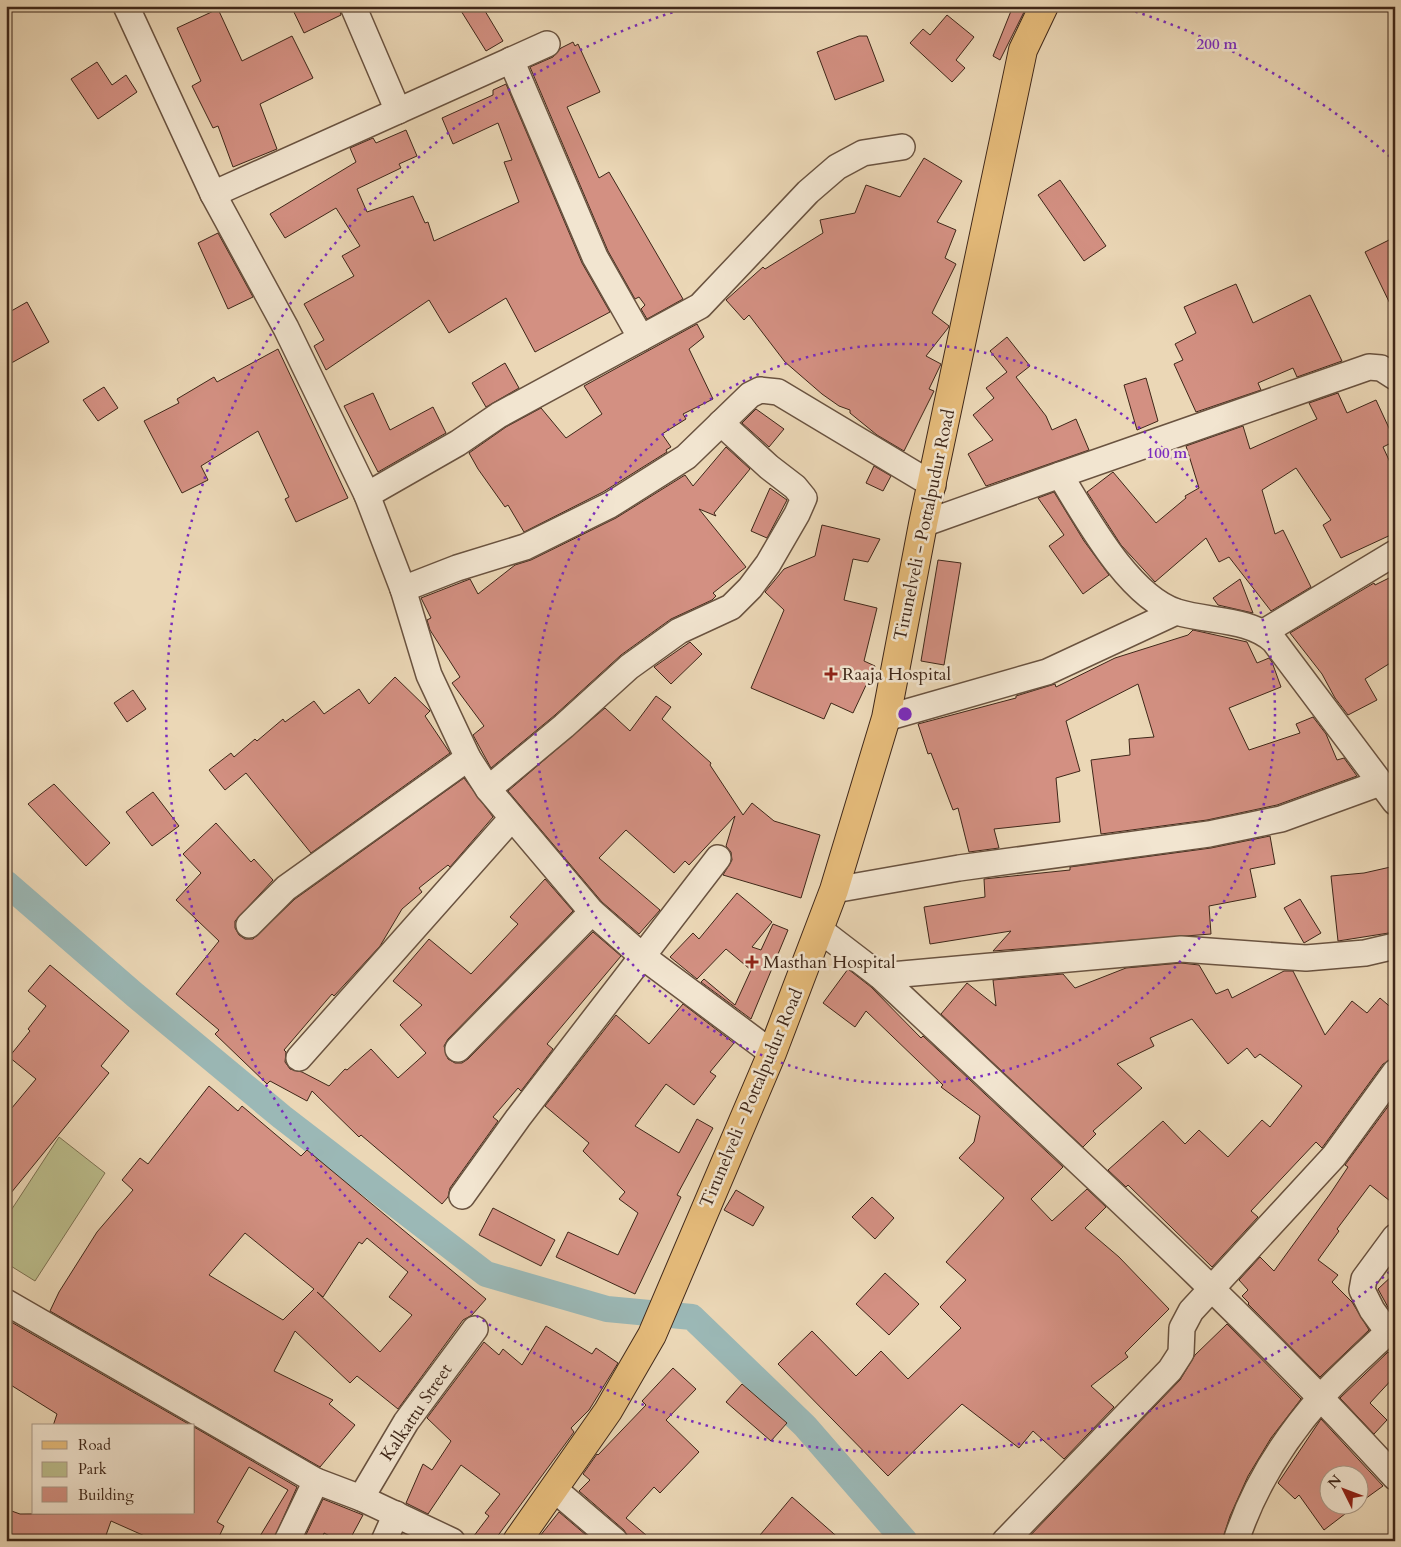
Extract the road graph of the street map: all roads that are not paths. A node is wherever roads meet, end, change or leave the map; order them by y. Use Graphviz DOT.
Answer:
graph roads {
  1 [pos="126,6"];
  2 [pos="353,6"];
  3 [pos="1044,6"];
  4 [pos="547,44"];
  5 [pos="511,60"];
  6 [pos="398,111"];
  7 [pos="902,147"];
  8 [pos="213,194"];
  9 [pos="641,338"];
  10 [pos="1395,377"];
  11 [pos="721,423"];
  12 [pos="1060,475"];
  13 [pos="932,485"];
  14 [pos="367,495"];
  15 [pos="923,524"];
  16 [pos="1395,552"];
  17 [pos="403,589"];
  18 [pos="1176,612"];
  19 [pos="1264,632"];
  20 [pos="886,718"];
  21 [pos="468,758"];
  22 [pos="488,789"];
  23 [pos="1388,792"];
  24 [pos="512,818"];
  25 [pos="718,858"];
  26 [pos="834,890"];
  27 [pos="592,912"];
  28 [pos="249,924"];
  29 [pos="820,930"];
  30 [pos="1395,946"];
  31 [pos="642,956"];
  32 [pos="880,976"];
  33 [pos="458,1050"];
  34 [pos="772,1054"];
  35 [pos="299,1058"];
  36 [pos="1395,1072"];
  37 [pos="462,1196"];
  38 [pos="1395,1237"];
  39 [pos="1211,1289"];
  40 [pos="6,1302"];
  41 [pos="475,1329"];
  42 [pos="1391,1334"];
  43 [pos="1322,1397"];
  44 [pos="1395,1477"];
  45 [pos="316,1481"];
  46 [pos="554,1489"];
  47 [pos="361,1498"];
  48 [pos="396,1514"];
  49 [pos="287,1541"];
  50 [pos="384,1541"];
  51 [pos="452,1541"];
  52 [pos="517,1541"];
  53 [pos="615,1541"];
  54 [pos="1005,1541"];
  55 [pos="1236,1541"];
  1 -- 8 [label="street"];
  2 -- 6 [label="street"];
  3 -- 13 [label="main road, Tirunelveli - Pottalpudur Road"];
  4 -- 5 [label="street"];
  5 -- 6 [label="street"];
  5 -- 9 [label="street"];
  6 -- 8 [label="street"];
  7 -- 9 [label="street"];
  8 -- 14 [label="street"];
  9 -- 14 [label="street"];
  10 -- 12 [label="street"];
  11 -- 13 [label="street"];
  11 -- 17 [label="street"];
  11 -- 22 [label="street"];
  12 -- 15 [label="street"];
  12 -- 18 [label="street"];
  13 -- 15 [label="main road, Tirunelveli - Pottalpudur Road"];
  14 -- 17 [label="street"];
  15 -- 20 [label="main road, Tirunelveli - Pottalpudur Road"];
  16 -- 19 [label="street"];
  17 -- 21 [label="street"];
  18 -- 19 [label="street"];
  18 -- 20 [label="street"];
  19 -- 23 [label="street"];
  20 -- 26 [label="main road, Tirunelveli - Pottalpudur Road"];
  21 -- 22 [label="street"];
  21 -- 28 [label="street"];
  22 -- 24 [label="street"];
  23 -- 26 [label="street"];
  24 -- 27 [label="street"];
  24 -- 35 [label="street"];
  25 -- 31 [label="street"];
  26 -- 29 [label="main road, Tirunelveli - Pottalpudur Road"];
  27 -- 31 [label="street"];
  27 -- 33 [label="street"];
  29 -- 32 [label="street"];
  29 -- 34 [label="main road, Tirunelveli - Pottalpudur Road"];
  30 -- 32 [label="street"];
  31 -- 34 [label="street"];
  31 -- 37 [label="street"];
  32 -- 39 [label="street"];
  34 -- 46 [label="main road, Tirunelveli - Pottalpudur Road"];
  36 -- 39 [label="street"];
  38 -- 42 [label="street"];
  39 -- 43 [label="street"];
  39 -- 54 [label="street"];
  40 -- 45 [label="street"];
  41 -- 47 [label="street, Kalkattu Street"];
  42 -- 43 [label="street"];
  43 -- 44 [label="street"];
  43 -- 55 [label="street"];
  45 -- 47 [label="street"];
  45 -- 49 [label="street"];
  46 -- 52 [label="main road, Tirunelveli - Pottalpudur Road"];
  46 -- 53 [label="street"];
  47 -- 48 [label="street"];
  48 -- 50 [label="street"];
  48 -- 51 [label="street"];
}
